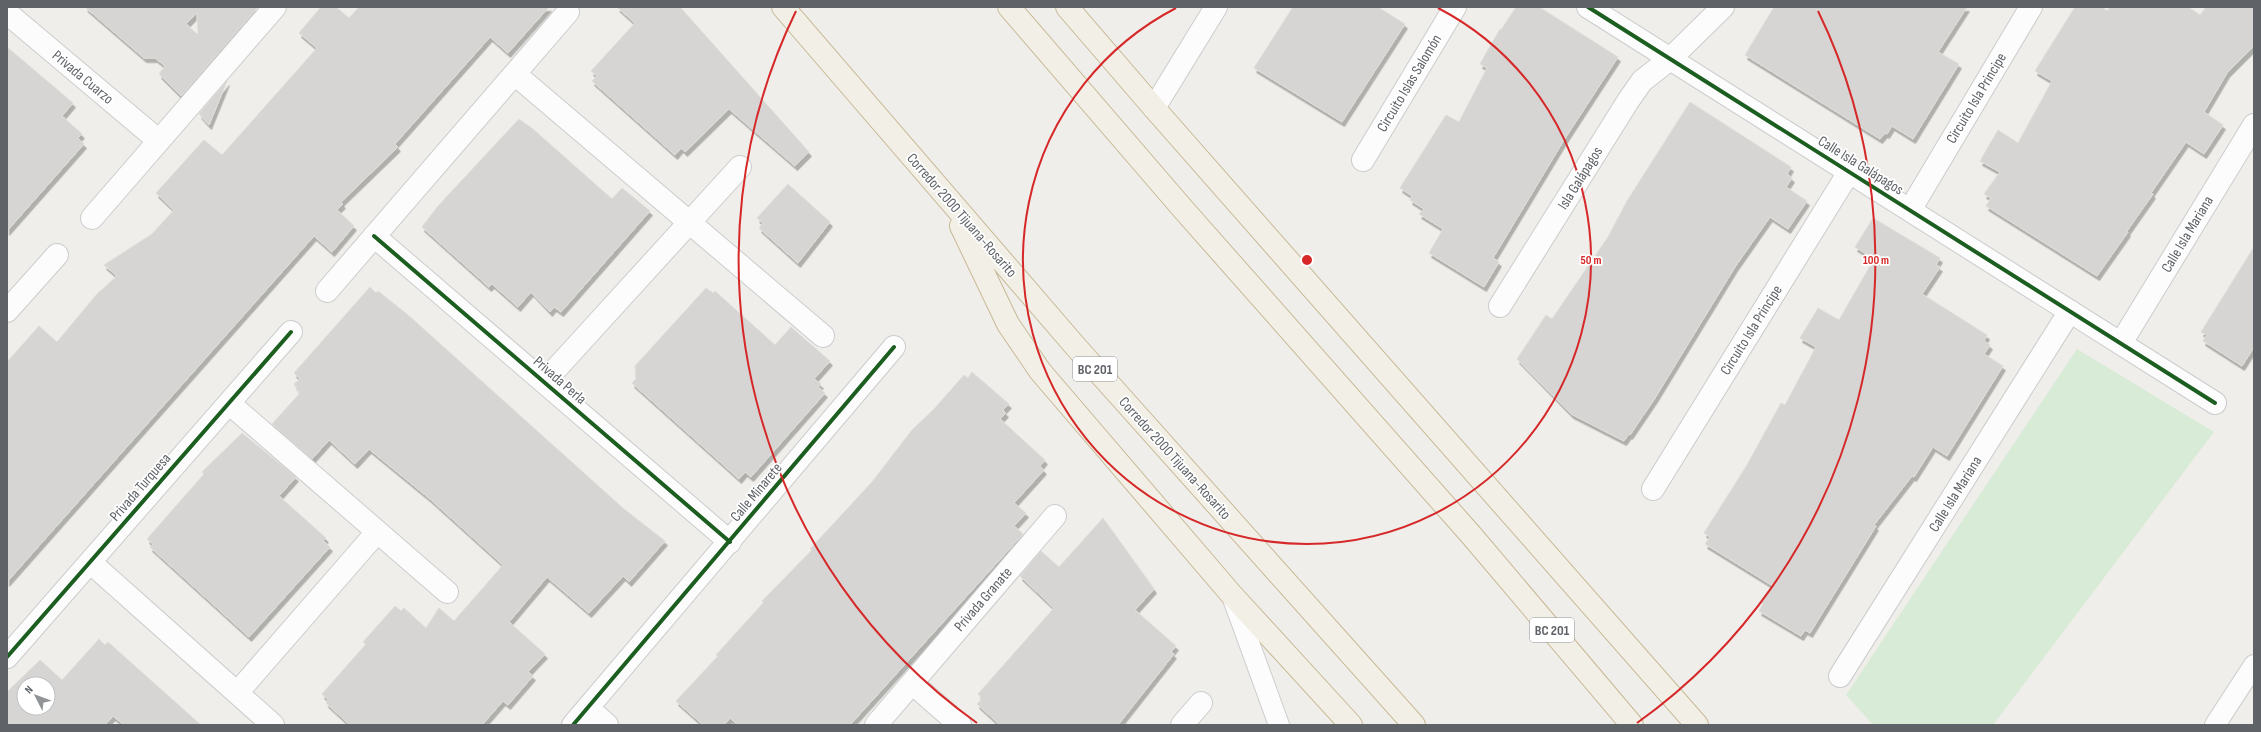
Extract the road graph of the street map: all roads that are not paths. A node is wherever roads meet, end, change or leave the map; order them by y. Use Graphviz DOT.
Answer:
graph roads {
  1 [pos="275,7"];
  2 [pos="1009,7"];
  3 [pos="1067,7"];
  4 [pos="1216,7"];
  5 [pos="1456,7"];
  6 [pos="1588,7"];
  7 [pos="1723,7"];
  8 [pos="2031,7"];
  9 [pos="783,8"];
  10 [pos="568,12"];
  11 [pos="7,13"];
  12 [pos="1670,59"];
  13 [pos="516,75"];
  14 [pos="1154,108"];
  15 [pos="2254,125"];
  16 [pos="159,141"];
  17 [pos="1363,160"];
  18 [pos="740,167"];
  19 [pos="1849,172"];
  20 [pos="948,199"];
  21 [pos="1910,210"];
  22 [pos="92,218"];
  23 [pos="689,222"];
  24 [pos="374,236"];
  25 [pos="57,255"];
  26 [pos="327,291"];
  27 [pos="1500,306"];
  28 [pos="7,310"];
  29 [pos="2070,311"];
  30 [pos="291,332"];
  31 [pos="823,336"];
  32 [pos="2121,343"];
  33 [pos="894,347"];
  34 [pos="544,382"];
  35 [pos="2215,403"];
  36 [pos="230,404"];
  37 [pos="1653,489"];
  38 [pos="1055,516"];
  39 [pos="377,532"];
  40 [pos="730,542"];
  41 [pos="90,562"];
  42 [pos="447,592"];
  43 [pos="1232,594"];
  44 [pos="7,657"];
  45 [pos="2254,666"];
  46 [pos="1840,676"];
  47 [pos="912,683"];
  48 [pos="237,693"];
  49 [pos="1201,703"];
  50 [pos="588,708"];
  51 [pos="273,725"];
  52 [pos="573,725"];
  53 [pos="607,725"];
  54 [pos="876,725"];
  55 [pos="960,725"];
  56 [pos="1182,725"];
  57 [pos="1279,725"];
  58 [pos="1351,725"];
  59 [pos="1414,725"];
  60 [pos="1632,725"];
  61 [pos="1697,725"];
  62 [pos="2215,725"];
  1 -- 16 [label="street"];
  2 -- 60 [label="highway, BC 201"];
  3 -- 14 [label="highway"];
  4 -- 14 [label="street"];
  5 -- 17 [label="street, Circuito Islas Salomón"];
  6 -- 12 [label="street, Calle Isla Galápagos"];
  7 -- 12 [label="street, Isla Galápagos"];
  8 -- 21 [label="street, Circuito Isla Principe"];
  9 -- 20 [label="highway, Corredor 2000 Tijuana-Rosarito / BC 201"];
  10 -- 13 [label="street"];
  11 -- 16 [label="street, Privada Cuarzo"];
  12 -- 19 [label="street, Calle Isla Galápagos"];
  12 -- 27 [label="street, Isla Galápagos"];
  13 -- 23 [label="street"];
  13 -- 24 [label="street"];
  14 -- 61 [label="highway"];
  15 -- 32 [label="street, Calle Isla Mariana"];
  16 -- 22 [label="street"];
  18 -- 23 [label="street, Privada Perla"];
  19 -- 21 [label="street, Calle Isla Galápagos"];
  19 -- 37 [label="street, Circuito Isla Principe"];
  20 -- 43 [label="highway"];
  20 -- 59 [label="highway, Corredor 2000 Tijuana-Rosarito / BC 201"];
  21 -- 29 [label="street, Calle Isla Galápagos"];
  23 -- 31 [label="street"];
  23 -- 34 [label="street, Privada Perla"];
  24 -- 26 [label="street"];
  24 -- 34 [label="street, Privada Perla"];
  25 -- 28 [label="street"];
  29 -- 32 [label="street, Calle Isla Galápagos"];
  29 -- 46 [label="street, Calle Isla Mariana"];
  30 -- 36 [label="street, Privada Turquesa"];
  32 -- 35 [label="street, Calle Isla Galápagos"];
  33 -- 40 [label="street, Calle Minarete"];
  34 -- 40 [label="street, Privada Perla"];
  36 -- 39 [label="street"];
  36 -- 41 [label="street, Privada Turquesa"];
  38 -- 47 [label="street, Privada Granate"];
  39 -- 42 [label="street"];
  39 -- 48 [label="street"];
  40 -- 50 [label="street, Calle Minarete"];
  41 -- 44 [label="street, Privada Turquesa"];
  41 -- 48 [label="street"];
  43 -- 57 [label="lane"];
  43 -- 58 [label="highway"];
  45 -- 62 [label="lane"];
  47 -- 54 [label="street, Privada Granate"];
  47 -- 55 [label="street"];
  48 -- 51 [label="street"];
  49 -- 56 [label="street"];
  50 -- 52 [label="street, Calle Minarete"];
  50 -- 53 [label="street"];
}
